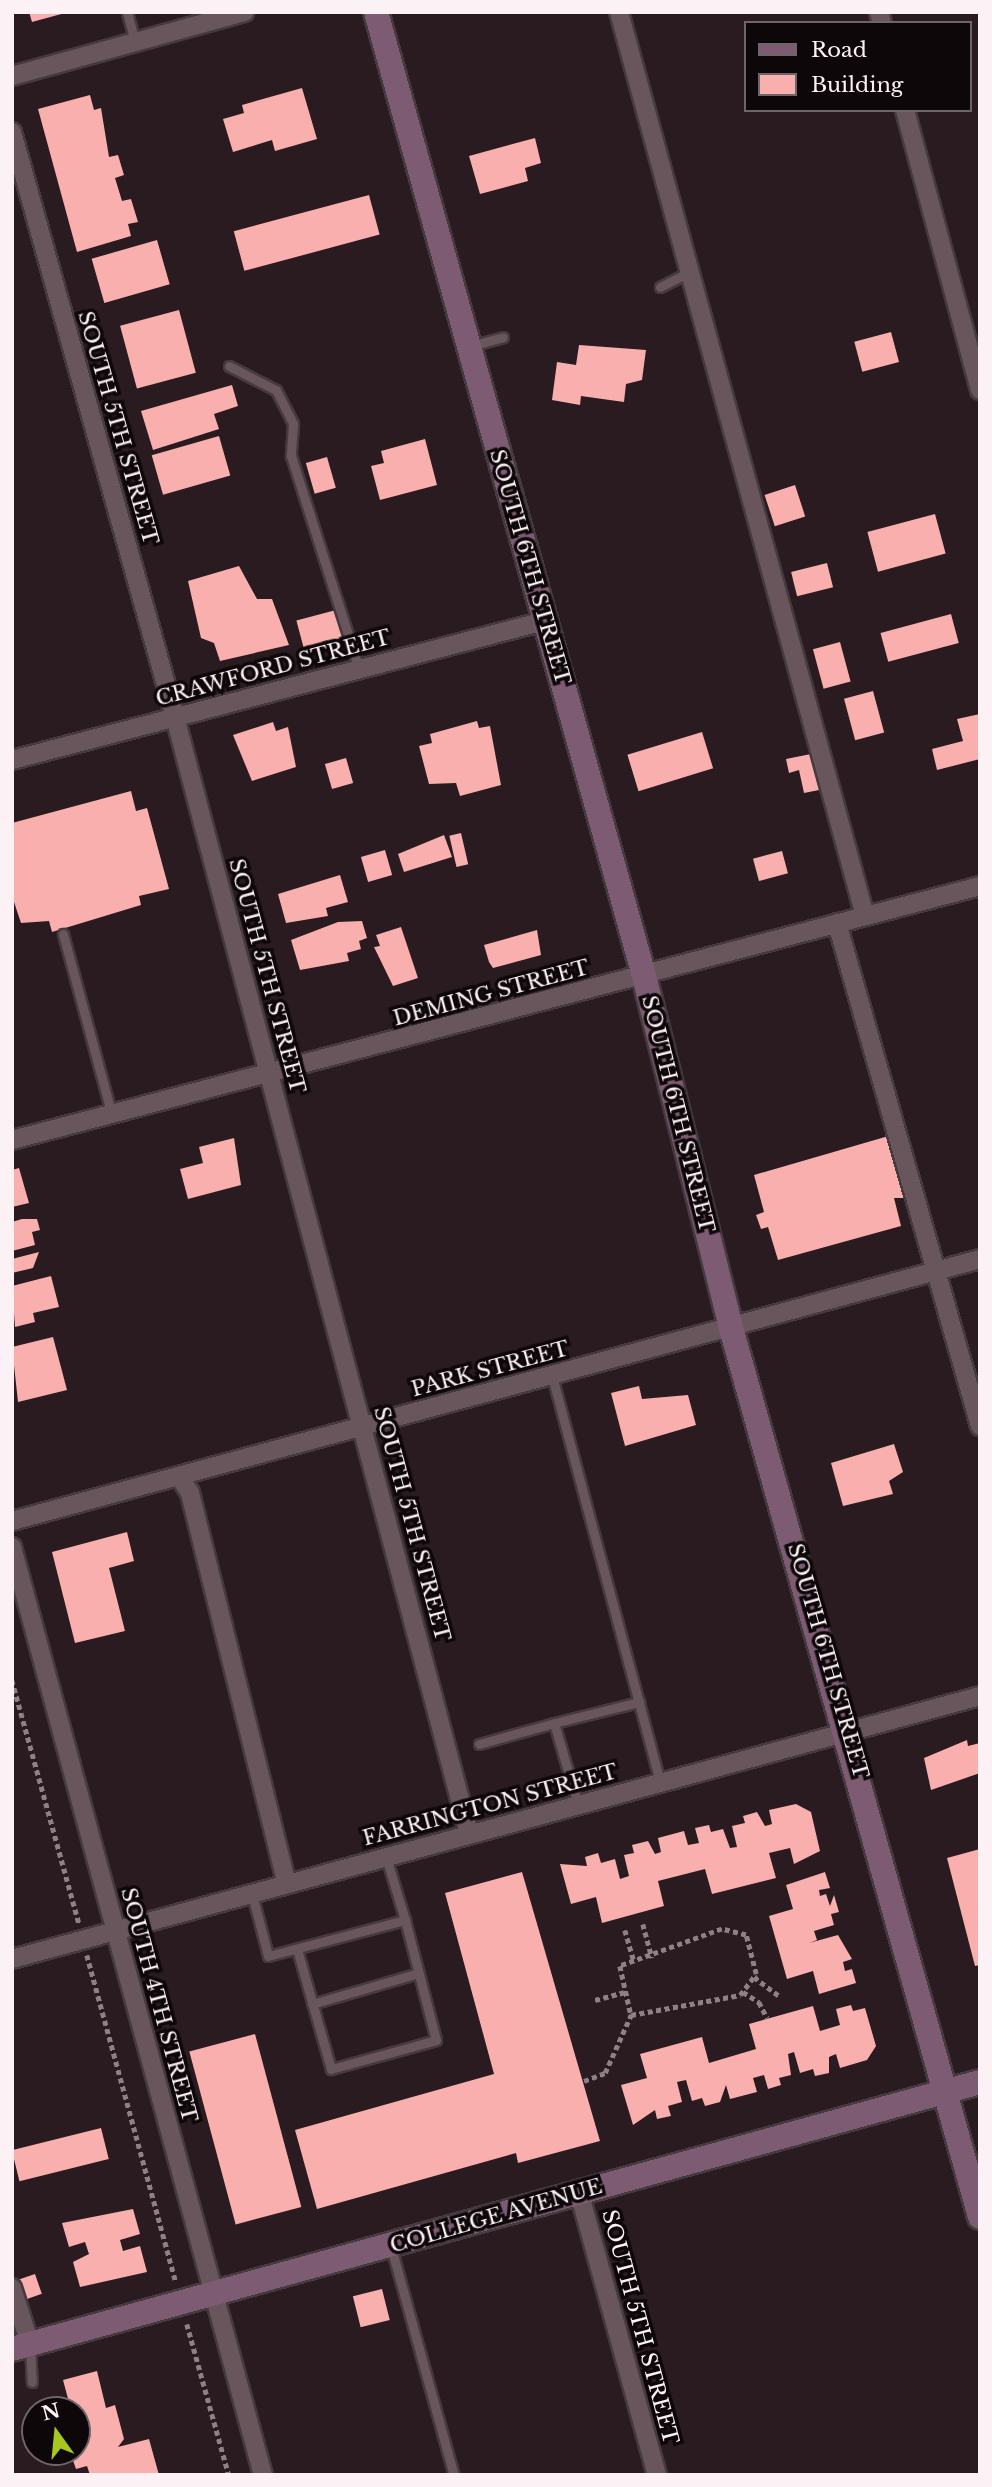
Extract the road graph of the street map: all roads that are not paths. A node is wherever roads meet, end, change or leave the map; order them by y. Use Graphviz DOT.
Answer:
graph roads {
  1 [pos="127,12"];
  2 [pos="244,12"];
  3 [pos="376,12"];
  4 [pos="619,12"];
  5 [pos="193,19"];
  6 [pos="135,42"];
  7 [pos="12,76"];
  8 [pos="906,112"];
  9 [pos="12,132"];
  10 [pos="692,271"];
  11 [pos="660,287"];
  12 [pos="503,337"];
  13 [pos="468,346"];
  14 [pos="229,366"];
  15 [pos="980,390"];
  16 [pos="544,621"];
  17 [pos="359,669"];
  18 [pos="175,717"];
  19 [pos="12,760"];
  20 [pos="980,886"];
  21 [pos="865,916"];
  22 [pos="837,923"];
  23 [pos="63,934"];
  24 [pos="644,976"];
  25 [pos="270,1074"];
  26 [pos="112,1115"];
  27 [pos="12,1140"];
  28 [pos="980,1259"];
  29 [pos="936,1272"];
  30 [pos="731,1328"];
  31 [pos="552,1376"];
  32 [pos="363,1426"];
  33 [pos="980,1426"];
  34 [pos="179,1476"];
  35 [pos="12,1521"];
  36 [pos="12,1547"];
  37 [pos="980,1696"];
  38 [pos="639,1702"];
  39 [pos="554,1723"];
  40 [pos="849,1732"];
  41 [pos="479,1744"];
  42 [pos="660,1783"];
  43 [pos="578,1805"];
  44 [pos="469,1834"];
  45 [pos="386,1857"];
  46 [pos="287,1884"];
  47 [pos="251,1894"];
  48 [pos="405,1920"];
  49 [pos="115,1931"];
  50 [pos="298,1949"];
  51 [pos="12,1959"];
  52 [pos="419,1973"];
  53 [pos="312,2004"];
  54 [pos="980,2082"];
  55 [pos="945,2091"];
  56 [pos="579,2192"];
  57 [pos="980,2217"];
  58 [pos="391,2245"];
  59 [pos="12,2288"];
  60 [pos="214,2295"];
  61 [pos="21,2346"];
  62 [pos="32,2382"];
  63 [pos="263,2475"];
  64 [pos="454,2475"];
  65 [pos="657,2475"];
  1 -- 6 [label="lane"];
  2 -- 5 [label="street"];
  3 -- 13 [label="street, SOUTH 6TH STREET"];
  4 -- 10 [label="street"];
  5 -- 6 [label="street"];
  6 -- 7 [label="street"];
  8 -- 15 [label="street"];
  9 -- 18 [label="street, SOUTH 5TH STREET"];
  10 -- 11 [label="lane"];
  10 -- 21 [label="street"];
  12 -- 13 [label="lane"];
  13 -- 16 [label="street, SOUTH 6TH STREET"];
  14 -- 17 [label="lane"];
  16 -- 17 [label="street, CRAWFORD STREET"];
  16 -- 24 [label="street, SOUTH 6TH STREET"];
  17 -- 18 [label="street, CRAWFORD STREET"];
  18 -- 19 [label="street, CRAWFORD STREET"];
  18 -- 25 [label="street, SOUTH 5TH STREET"];
  20 -- 21 [label="street, DEMING STREET"];
  21 -- 22 [label="street, DEMING STREET"];
  22 -- 24 [label="street, DEMING STREET"];
  22 -- 29 [label="street"];
  23 -- 26 [label="lane"];
  24 -- 25 [label="street, DEMING STREET"];
  24 -- 30 [label="street, SOUTH 6TH STREET"];
  25 -- 26 [label="street, DEMING STREET"];
  25 -- 32 [label="street, SOUTH 5TH STREET"];
  26 -- 27 [label="street, DEMING STREET"];
  28 -- 29 [label="street, PARK STREET"];
  29 -- 30 [label="street, PARK STREET"];
  29 -- 33 [label="street"];
  30 -- 31 [label="street, PARK STREET"];
  30 -- 40 [label="street, SOUTH 6TH STREET"];
  31 -- 32 [label="street, PARK STREET"];
  31 -- 38 [label="lane"];
  32 -- 34 [label="street, PARK STREET"];
  32 -- 44 [label="street, SOUTH 5TH STREET"];
  34 -- 35 [label="street, PARK STREET"];
  34 -- 46 [label="street"];
  36 -- 49 [label="street, SOUTH 4TH STREET"];
  37 -- 40 [label="street, FARRINGTON STREET"];
  38 -- 39 [label="lane"];
  38 -- 42 [label="lane"];
  39 -- 41 [label="lane"];
  39 -- 43 [label="lane"];
  40 -- 42 [label="street, FARRINGTON STREET"];
  40 -- 55 [label="street, SOUTH 6TH STREET"];
  42 -- 43 [label="street, FARRINGTON STREET"];
  43 -- 44 [label="street, FARRINGTON STREET"];
  44 -- 45 [label="street, FARRINGTON STREET"];
  45 -- 46 [label="street, FARRINGTON STREET"];
  45 -- 48 [label="lane"];
  46 -- 47 [label="street, FARRINGTON STREET"];
  47 -- 49 [label="street, FARRINGTON STREET"];
  47 -- 50 [label="lane"];
  48 -- 50 [label="lane"];
  48 -- 52 [label="lane"];
  49 -- 51 [label="street, FARRINGTON STREET"];
  49 -- 60 [label="street, SOUTH 4TH STREET"];
  50 -- 53 [label="lane"];
  52 -- 53 [label="lane"];
  52 -- 53 [label="lane"];
  54 -- 55 [label="street, COLLEGE AVENUE"];
  55 -- 56 [label="street, COLLEGE AVENUE"];
  55 -- 57 [label="street, SOUTH 6TH STREET"];
  56 -- 58 [label="street, COLLEGE AVENUE"];
  56 -- 65 [label="street, SOUTH 5TH STREET"];
  58 -- 60 [label="street, COLLEGE AVENUE"];
  58 -- 64 [label="lane"];
  59 -- 61 [label="street"];
  60 -- 61 [label="street, COLLEGE AVENUE"];
  60 -- 63 [label="street, SOUTH 4TH STREET"];
  61 -- 62 [label="lane"];
}
